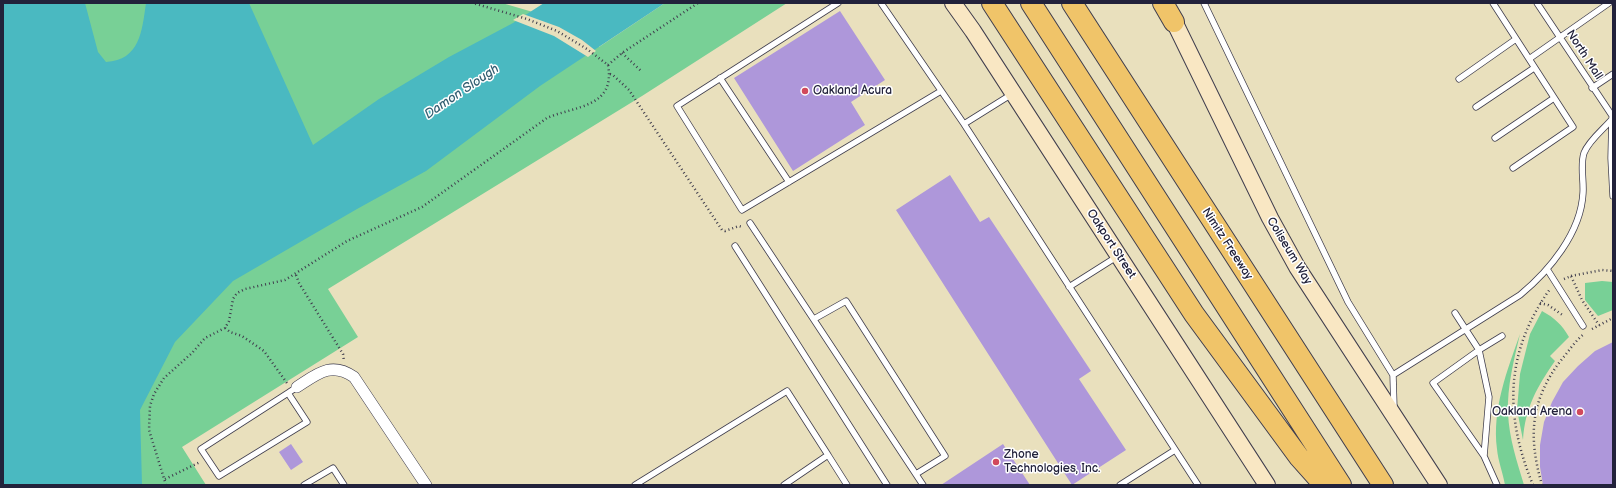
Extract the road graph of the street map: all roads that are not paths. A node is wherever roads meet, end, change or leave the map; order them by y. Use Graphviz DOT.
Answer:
graph roads {
  1 [pos="838,3"];
  2 [pos="881,3"];
  3 [pos="953,3"];
  4 [pos="992,3"];
  5 [pos="1031,3"];
  6 [pos="1072,3"];
  7 [pos="1164,3"];
  8 [pos="1204,3"];
  9 [pos="1493,3"];
  10 [pos="1537,3"];
  11 [pos="1609,3"];
  12 [pos="1174,22"];
  13 [pos="1559,37"];
  14 [pos="1516,39"];
  15 [pos="1529,59"];
  16 [pos="1534,68"];
  17 [pos="1613,74"];
  18 [pos="720,78"];
  19 [pos="1459,78"];
  20 [pos="1592,88"];
  21 [pos="941,91"];
  22 [pos="1014,93"];
  23 [pos="1554,98"];
  24 [pos="1476,107"];
  25 [pos="1613,117"];
  26 [pos="964,124"];
  27 [pos="1495,138"];
  28 [pos="1513,168"];
  29 [pos="789,182"];
  30 [pos="1613,196"];
  31 [pos="750,223"];
  32 [pos="735,246"];
  33 [pos="1118,256"];
  34 [pos="1547,269"];
  35 [pos="1069,287"];
  36 [pos="1455,313"];
  37 [pos="814,319"];
  38 [pos="1583,326"];
  39 [pos="1467,329"];
  40 [pos="1502,336"];
  41 [pos="1479,350"];
  42 [pos="1393,375"];
  43 [pos="292,390"];
  44 [pos="1395,417"];
  45 [pos="1175,450"];
  46 [pos="828,455"];
  47 [pos="1484,456"];
  48 [pos="916,474"];
  49 [pos="304,485"];
  50 [pos="344,485"];
  51 [pos="426,485"];
  52 [pos="635,485"];
  53 [pos="784,485"];
  54 [pos="847,485"];
  55 [pos="887,485"];
  56 [pos="923,485"];
  57 [pos="1120,485"];
  58 [pos="1198,485"];
  59 [pos="1267,485"];
  60 [pos="1324,485"];
  61 [pos="1341,485"];
  62 [pos="1383,485"];
  63 [pos="1439,485"];
  64 [pos="1497,485"];
  1 -- 18 [label="lane"];
  2 -- 21 [label="lane"];
  3 -- 22 [label="main road, Oakport Street"];
  4 -- 60 [label="highway"];
  5 -- 61 [label="highway"];
  6 -- 62 [label="highway, Nimitz Freeway"];
  7 -- 12 [label="highway"];
  8 -- 42 [label="lane"];
  9 -- 14 [label="lane"];
  10 -- 13 [label="lane, North Mall"];
  11 -- 13 [label="lane"];
  12 -- 44 [label="main road, Coliseum Way"];
  13 -- 15 [label="lane"];
  13 -- 20 [label="lane, North Mall"];
  14 -- 15 [label="lane"];
  14 -- 19 [label="lane"];
  15 -- 16 [label="lane"];
  16 -- 23 [label="lane"];
  16 -- 24 [label="lane"];
  17 -- 20 [label="lane"];
  18 -- 29 [label="lane"];
  18 -- 29 [label="lane"];
  20 -- 25 [label="lane, North Mall"];
  21 -- 26 [label="lane"];
  21 -- 29 [label="lane"];
  22 -- 26 [label="lane"];
  22 -- 33 [label="main road, Oakport Street"];
  23 -- 27 [label="lane"];
  23 -- 28 [label="lane"];
  25 -- 30 [label="lane"];
  25 -- 34 [label="lane"];
  26 -- 35 [label="lane"];
  31 -- 37 [label="lane"];
  32 -- 55 [label="lane"];
  33 -- 35 [label="lane"];
  33 -- 59 [label="main road, Oakport Street"];
  34 -- 38 [label="lane"];
  34 -- 39 [label="lane"];
  35 -- 45 [label="lane"];
  36 -- 39 [label="lane"];
  37 -- 48 [label="lane"];
  37 -- 48 [label="lane"];
  39 -- 41 [label="lane"];
  39 -- 42 [label="lane"];
  40 -- 41 [label="lane"];
  41 -- 47 [label="lane"];
  41 -- 47 [label="lane"];
  42 -- 44 [label="lane"];
  43 -- 43 [label="lane"];
  43 -- 51 [label="street"];
  44 -- 63 [label="main road, Coliseum Way"];
  45 -- 57 [label="lane"];
  45 -- 58 [label="lane"];
  46 -- 52 [label="lane"];
  46 -- 53 [label="lane"];
  46 -- 54 [label="lane"];
  47 -- 64 [label="lane"];
  48 -- 56 [label="lane"];
  49 -- 50 [label="lane"];
}
